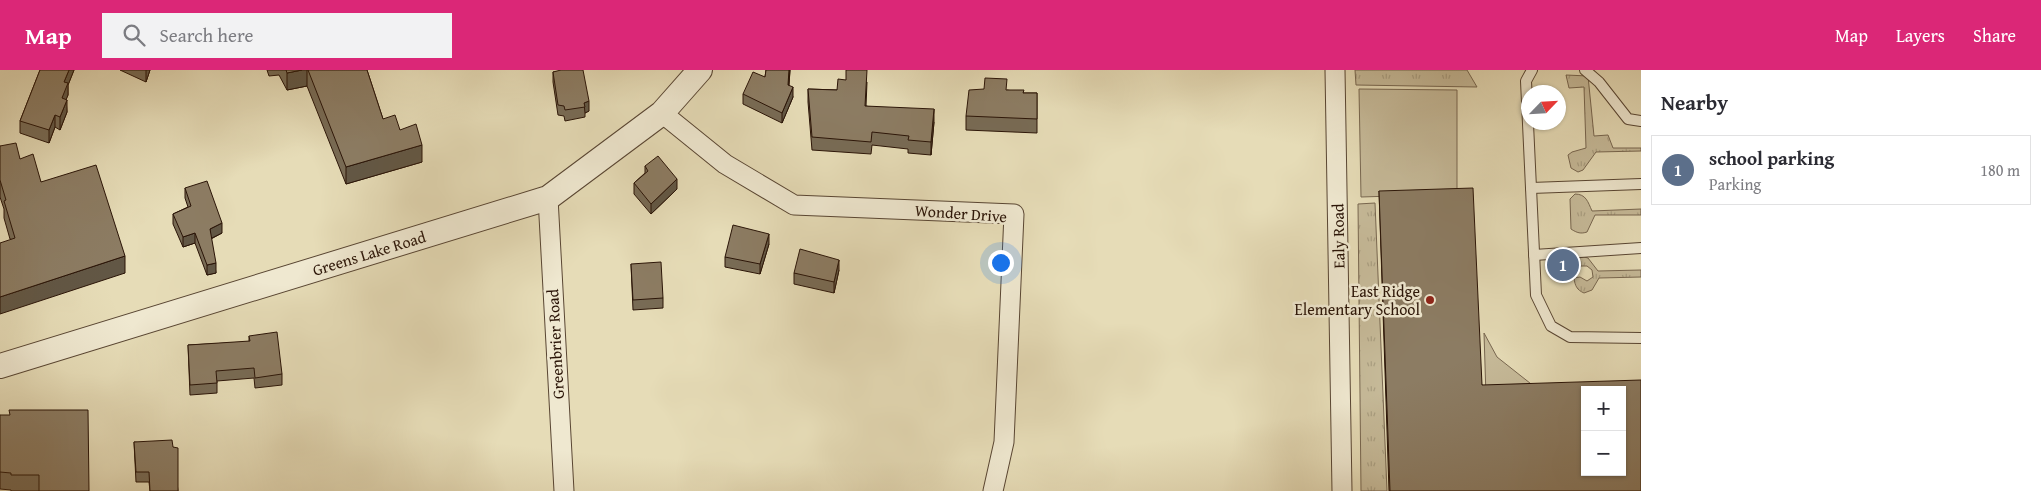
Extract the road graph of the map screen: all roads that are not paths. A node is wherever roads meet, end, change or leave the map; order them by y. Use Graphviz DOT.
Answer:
graph roads {
  1 [pos="700,70"];
  2 [pos="1335,70"];
  3 [pos="1532,70"];
  4 [pos="1585,70"];
  5 [pos="662,113"];
  6 [pos="1641,121"];
  7 [pos="1641,184"];
  8 [pos="1531,188"];
  9 [pos="548,198"];
  10 [pos="1641,248"];
  11 [pos="1534,255"];
  12 [pos="1641,338"];
  13 [pos="0,366"];
  14 [pos="564,491"];
  15 [pos="994,491"];
  16 [pos="1342,491"];
  1 -- 5 [label="street, Greens Lake Road"];
  2 -- 16 [label="street, Ealy Road"];
  3 -- 8 [label="lane"];
  4 -- 6 [label="lane"];
  5 -- 9 [label="street, Greens Lake Road"];
  5 -- 15 [label="street, Wonder Drive"];
  7 -- 8 [label="lane"];
  8 -- 11 [label="lane"];
  9 -- 13 [label="street, Greens Lake Road"];
  9 -- 14 [label="street, Greenbrier Road"];
  10 -- 11 [label="lane"];
  11 -- 12 [label="lane"];
}
